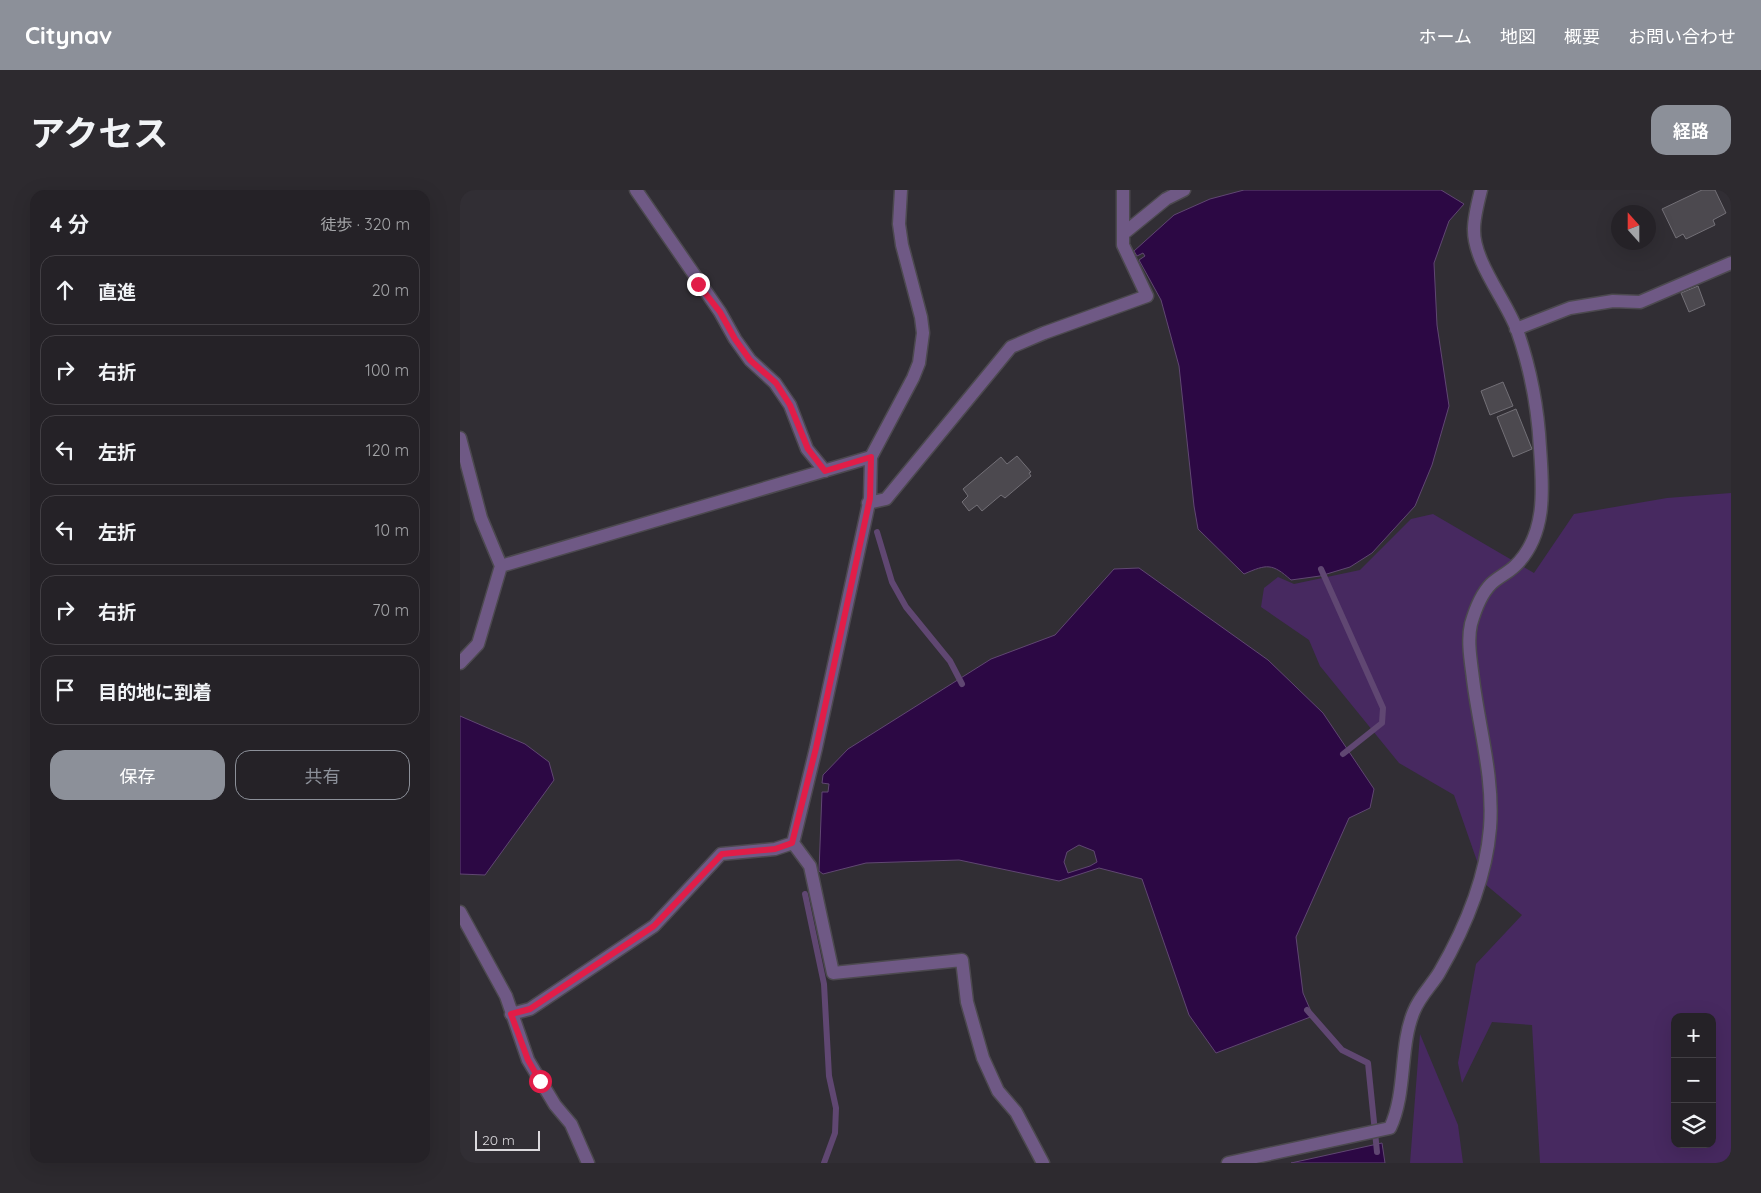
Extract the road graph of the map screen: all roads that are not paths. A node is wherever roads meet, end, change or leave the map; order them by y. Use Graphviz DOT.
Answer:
graph roads {
  1 [pos="636,190"];
  2 [pos="901,190"];
  3 [pos="1123,190"];
  4 [pos="1184,190"];
  5 [pos="1478,191"];
  6 [pos="1123,234"];
  7 [pos="1731,263"];
  8 [pos="1516,329"];
  9 [pos="460,438"];
  10 [pos="871,457"];
  11 [pos="825,471"];
  12 [pos="868,503"];
  13 [pos="501,566"];
  14 [pos="460,663"];
  15 [pos="792,843"];
  16 [pos="460,912"];
  17 [pos="511,1014"];
  18 [pos="588,1163"];
  19 [pos="1043,1163"];
  20 [pos="1228,1163"];
  1 -- 11 [label="street"];
  2 -- 10 [label="street"];
  3 -- 6 [label="street"];
  4 -- 6 [label="street"];
  5 -- 8 [label="street"];
  6 -- 12 [label="street"];
  7 -- 8 [label="street"];
  8 -- 20 [label="street"];
  9 -- 13 [label="street"];
  10 -- 11 [label="street"];
  10 -- 12 [label="street"];
  11 -- 13 [label="street"];
  12 -- 15 [label="street"];
  13 -- 14 [label="street"];
  15 -- 17 [label="street"];
  15 -- 19 [label="street"];
  16 -- 17 [label="street"];
  17 -- 18 [label="street"];
}
